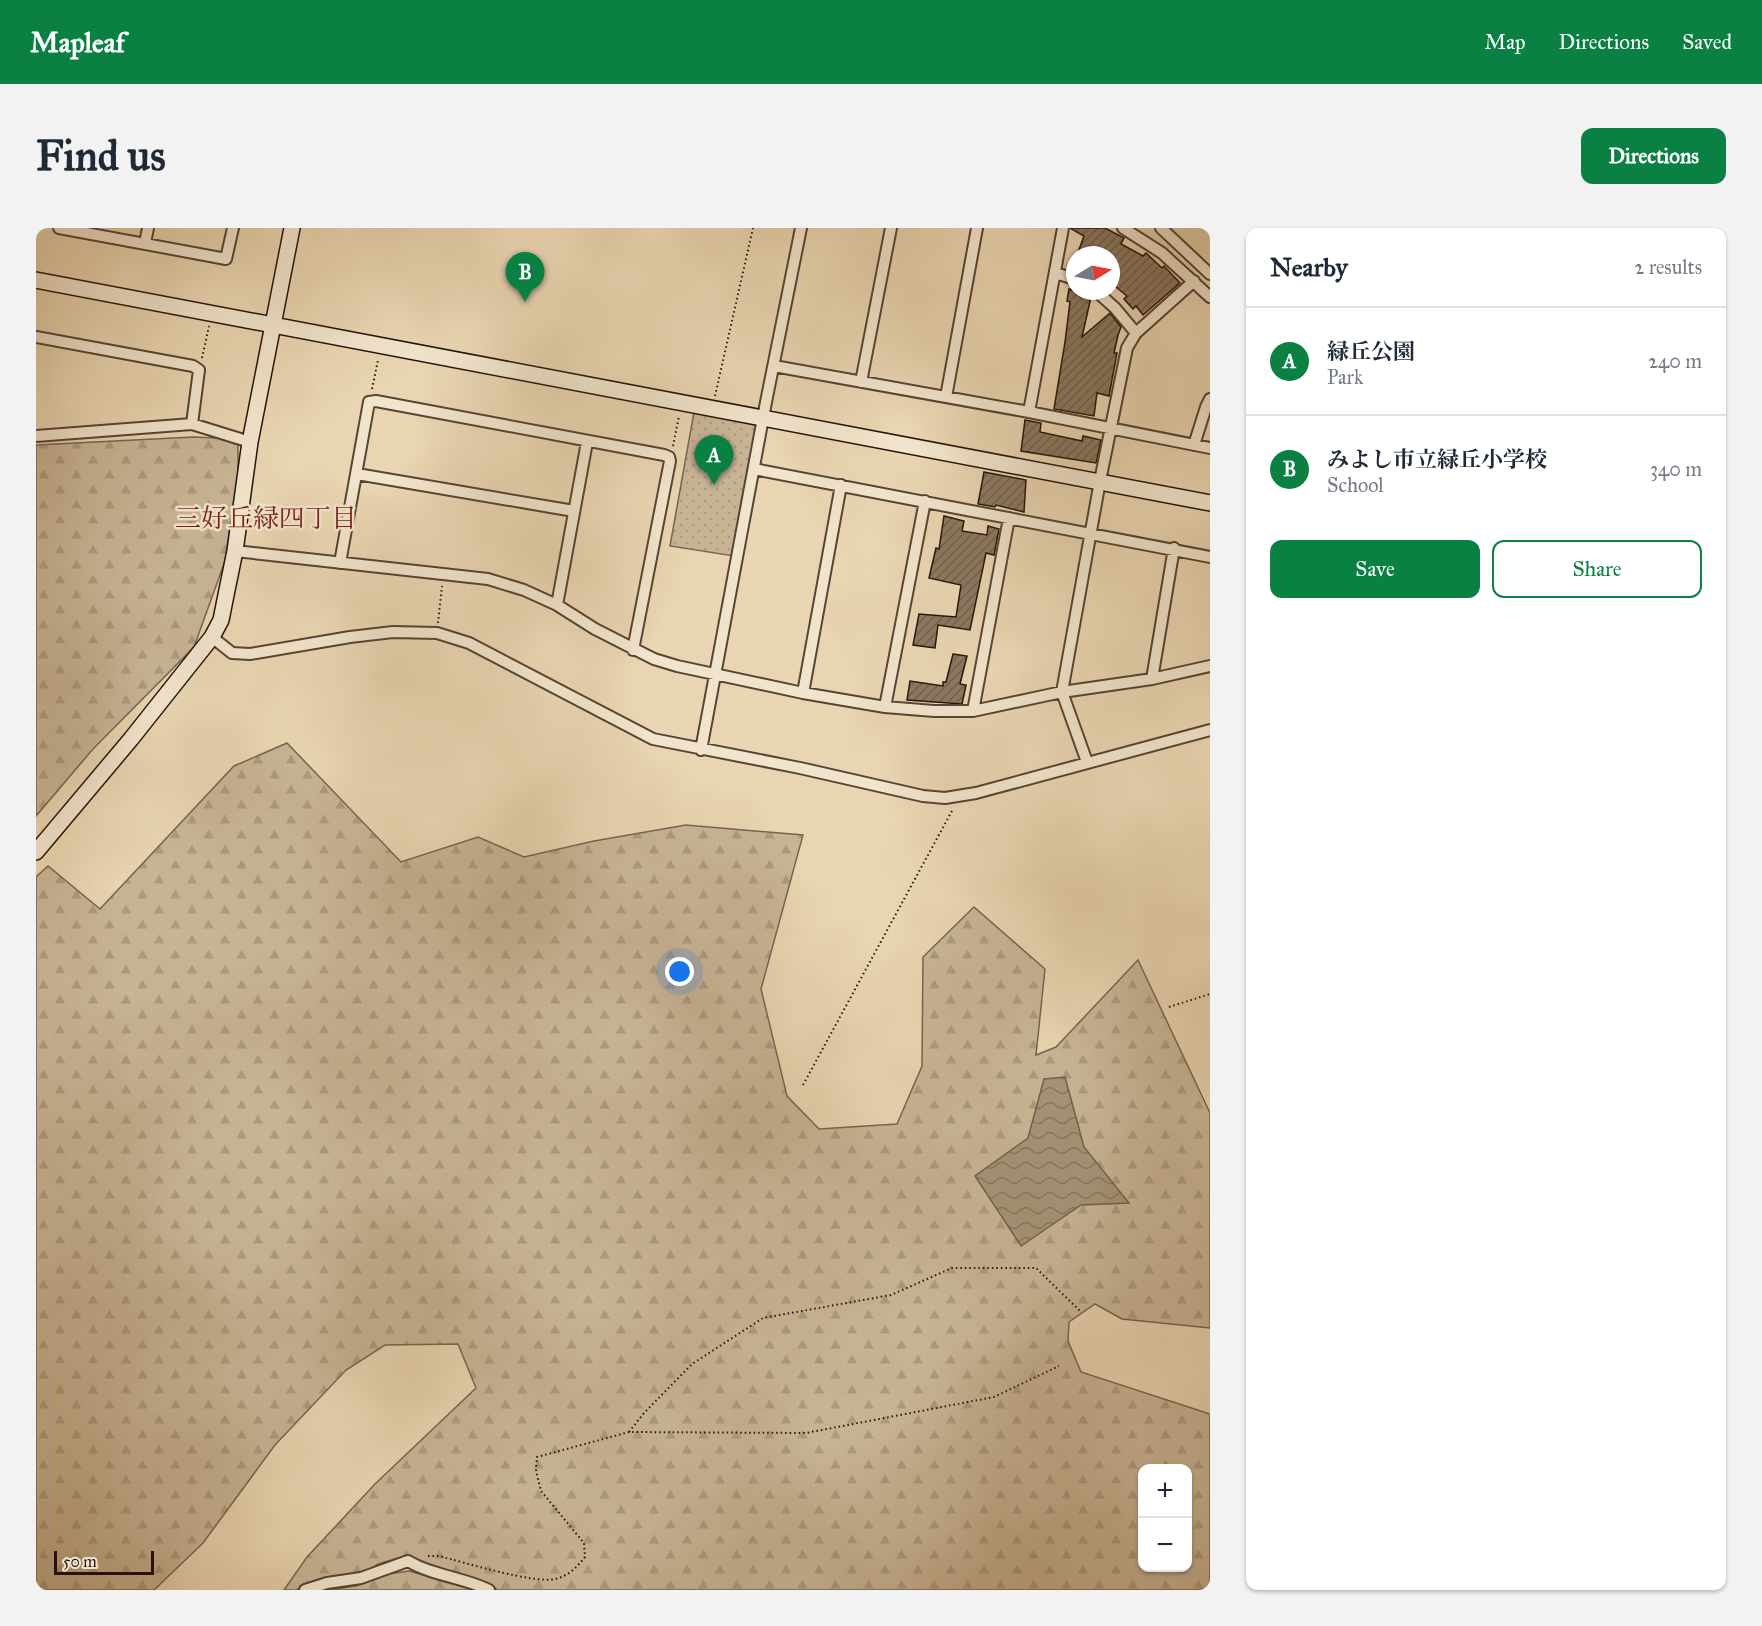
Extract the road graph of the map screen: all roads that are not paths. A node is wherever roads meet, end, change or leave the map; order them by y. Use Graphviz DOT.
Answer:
graph roads {
  1 [pos="59,228"];
  2 [pos="148,228"];
  3 [pos="233,228"];
  4 [pos="292,228"];
  5 [pos="801,228"];
  6 [pos="891,228"];
  7 [pos="977,228"];
  8 [pos="1063,228"];
  9 [pos="1123,228"];
  10 [pos="1161,228"];
  11 [pos="145,243"];
  12 [pos="1055,273"];
  13 [pos="1210,274"];
  14 [pos="1066,276"];
  15 [pos="36,280"];
  16 [pos="1194,281"];
  17 [pos="1210,297"];
  18 [pos="1106,300"];
  19 [pos="272,325"];
  20 [pos="1136,333"];
  21 [pos="36,337"];
  22 [pos="774,366"];
  23 [pos="861,382"];
  24 [pos="946,397"];
  25 [pos="1210,399"];
  26 [pos="1029,412"];
  27 [pos="763,417"];
  28 [pos="192,424"];
  29 [pos="1110,429"];
  30 [pos="36,436"];
  31 [pos="250,442"];
  32 [pos="587,442"];
  33 [pos="1194,445"];
  34 [pos="1210,448"];
  35 [pos="754,469"];
  36 [pos="357,474"];
  37 [pos="1100,482"];
  38 [pos="842,485"];
  39 [pos="925,501"];
  40 [pos="1210,503"];
  41 [pos="574,511"];
  42 [pos="1009,518"];
  43 [pos="1092,533"];
  44 [pos="1174,548"];
  45 [pos="235,551"];
  46 [pos="1210,557"];
  47 [pos="340,563"];
  48 [pos="557,605"];
  49 [pos="212,637"];
  50 [pos="633,650"];
  51 [pos="1210,666"];
  52 [pos="716,674"];
  53 [pos="1152,679"];
  54 [pos="1062,692"];
  55 [pos="804,693"];
  56 [pos="885,706"];
  57 [pos="973,711"];
  58 [pos="1210,730"];
  59 [pos="701,750"];
  60 [pos="1087,762"];
  61 [pos="36,852"];
  62 [pos="305,1590"];
  63 [pos="489,1590"];
  1 -- 11 [label="street"];
  2 -- 11 [label="street"];
  3 -- 11 [label="street"];
  4 -- 19 [label="street"];
  5 -- 22 [label="street"];
  6 -- 23 [label="street"];
  7 -- 24 [label="street"];
  8 -- 12 [label="street"];
  9 -- 16 [label="street"];
  10 -- 13 [label="street"];
  12 -- 14 [label="street"];
  12 -- 26 [label="street"];
  15 -- 19 [label="street"];
  16 -- 17 [label="street"];
  16 -- 20 [label="street"];
  18 -- 20 [label="street"];
  19 -- 27 [label="street"];
  19 -- 31 [label="street"];
  20 -- 29 [label="street"];
  21 -- 28 [label="street"];
  22 -- 23 [label="street"];
  22 -- 27 [label="street"];
  23 -- 24 [label="street"];
  24 -- 26 [label="street"];
  25 -- 33 [label="street"];
  26 -- 29 [label="street"];
  27 -- 35 [label="street"];
  27 -- 37 [label="street"];
  28 -- 30 [label="street"];
  28 -- 31 [label="street"];
  29 -- 33 [label="street"];
  29 -- 37 [label="street"];
  31 -- 45 [label="street"];
  32 -- 36 [label="street"];
  32 -- 41 [label="street"];
  32 -- 50 [label="street"];
  33 -- 34 [label="street"];
  35 -- 38 [label="street"];
  35 -- 52 [label="street"];
  36 -- 41 [label="street"];
  36 -- 47 [label="street"];
  37 -- 40 [label="street"];
  37 -- 43 [label="street"];
  38 -- 39 [label="street"];
  38 -- 55 [label="street"];
  39 -- 42 [label="street"];
  39 -- 56 [label="street"];
  41 -- 48 [label="street"];
  42 -- 43 [label="street"];
  42 -- 57 [label="street"];
  43 -- 44 [label="street"];
  43 -- 54 [label="street"];
  44 -- 46 [label="street"];
  44 -- 53 [label="street"];
  45 -- 47 [label="street"];
  45 -- 49 [label="street"];
  47 -- 48 [label="street"];
  48 -- 50 [label="street"];
  49 -- 59 [label="street"];
  49 -- 61 [label="street"];
  50 -- 52 [label="street"];
  51 -- 53 [label="street"];
  52 -- 55 [label="street"];
  52 -- 59 [label="street"];
  53 -- 54 [label="street"];
  54 -- 57 [label="street"];
  54 -- 60 [label="street"];
  55 -- 56 [label="street"];
  56 -- 57 [label="street"];
  58 -- 60 [label="street"];
  59 -- 60 [label="street"];
  62 -- 63 [label="street"];
}
